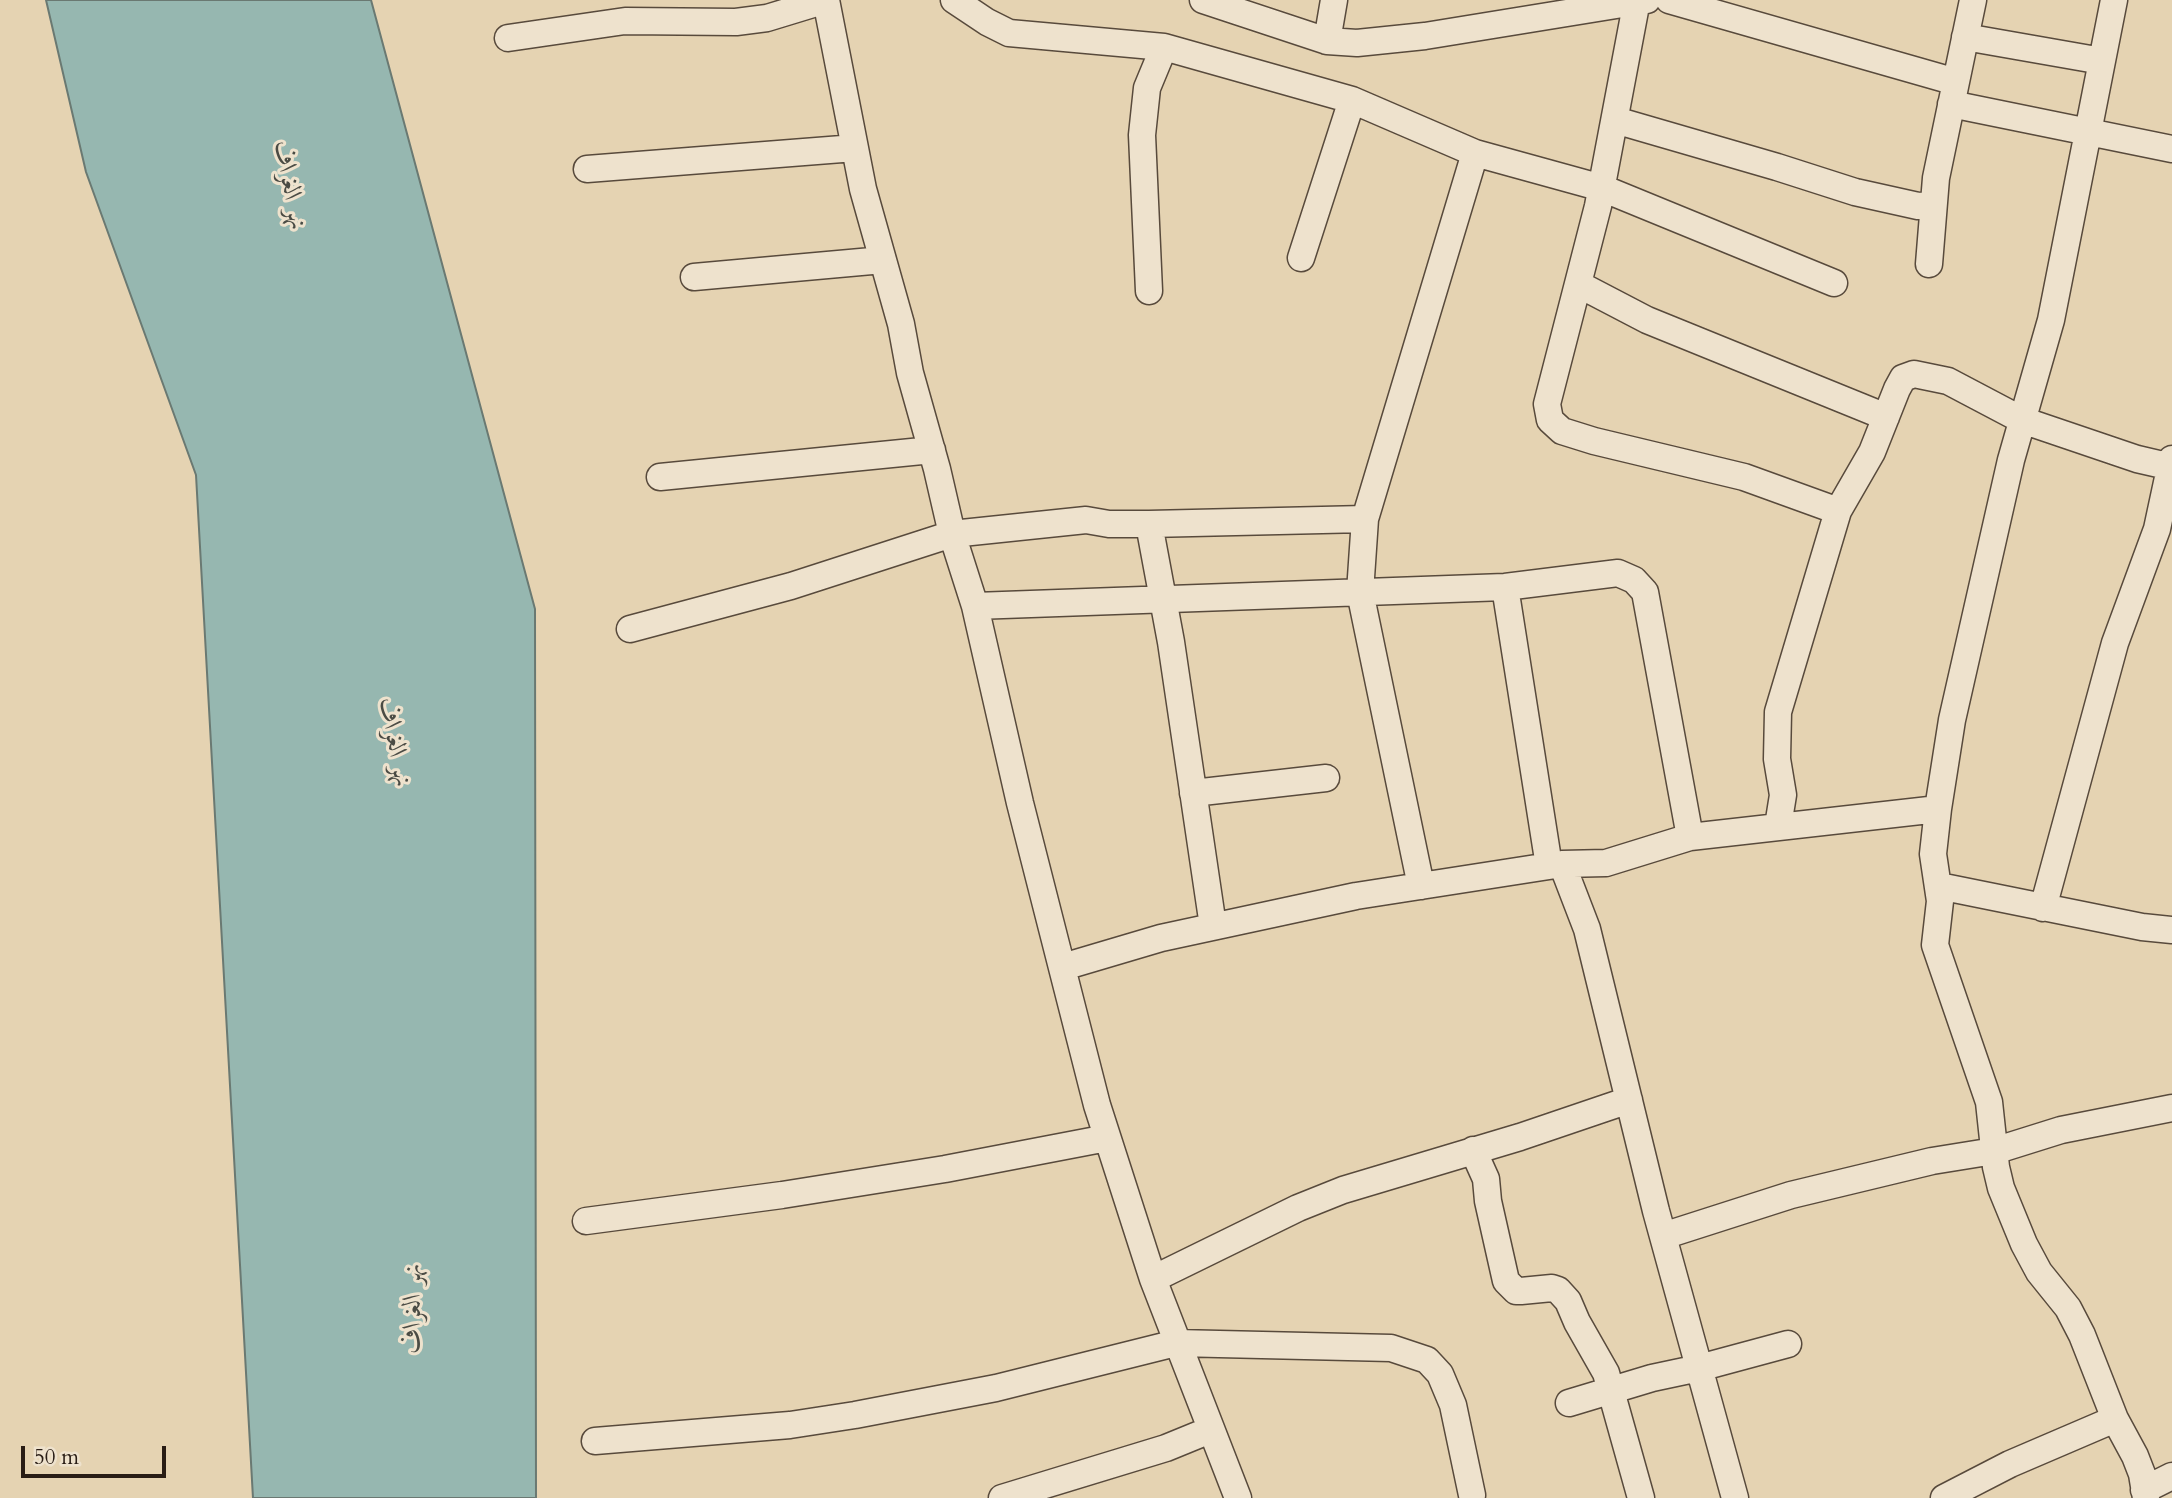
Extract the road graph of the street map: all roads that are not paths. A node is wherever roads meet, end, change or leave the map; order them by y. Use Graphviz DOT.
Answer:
graph roads {
  1 [pos="826,0"];
  2 [pos="954,0"];
  3 [pos="1203,0"];
  4 [pos="1334,0"];
  5 [pos="1669,0"];
  6 [pos="1973,0"];
  7 [pos="2114,0"];
  8 [pos="1640,1"];
  9 [pos="624,11"];
  10 [pos="1965,37"];
  11 [pos="508,38"];
  12 [pos="1326,41"];
  13 [pos="1164,47"];
  14 [pos="2102,61"];
  15 [pos="1953,93"];
  16 [pos="1352,100"];
  17 [pos="1615,120"];
  18 [pos="2089,131"];
  19 [pos="855,148"];
  20 [pos="2172,149"];
  21 [pos="1475,153"];
  22 [pos="587,169"];
  23 [pos="1602,188"];
  24 [pos="1933,205"];
  25 [pos="1301,258"];
  26 [pos="883,260"];
  27 [pos="1929,264"];
  28 [pos="694,277"];
  29 [pos="1834,283"];
  30 [pos="1578,284"];
  31 [pos="1149,291"];
  32 [pos="1886,418"];
  33 [pos="2022,420"];
  34 [pos="932,450"];
  35 [pos="2171,464"];
  36 [pos="660,477"];
  37 [pos="1838,511"];
  38 [pos="1365,519"];
  39 [pos="1149,524"];
  40 [pos="952,534"];
  41 [pos="1505,587"];
  42 [pos="1360,592"];
  43 [pos="1164,600"];
  44 [pos="975,606"];
  45 [pos="631,629"];
  46 [pos="1326,778"];
  47 [pos="1193,793"];
  48 [pos="1938,809"];
  49 [pos="1778,826"];
  50 [pos="1690,837"];
  51 [pos="1555,865"];
  52 [pos="1421,886"];
  53 [pos="1939,886"];
  54 [pos="2043,908"];
  55 [pos="1213,926"];
  56 [pos="2172,930"];
  57 [pos="1063,967"];
  58 [pos="1629,1100"];
  59 [pos="2172,1108"];
  60 [pos="1107,1138"];
  61 [pos="1473,1150"];
  62 [pos="1994,1151"];
  63 [pos="586,1221"];
  64 [pos="1663,1236"];
  65 [pos="1153,1279"];
  66 [pos="1176,1343"];
  67 [pos="1788,1343"];
  68 [pos="1699,1368"];
  69 [pos="1611,1390"];
  70 [pos="1569,1403"];
  71 [pos="2115,1419"];
  72 [pos="1210,1430"];
  73 [pos="595,1441"];
  74 [pos="2172,1476"];
  75 [pos="2145,1494"];
  76 [pos="1472,1495"];
  77 [pos="1002,1498"];
  78 [pos="1238,1498"];
  79 [pos="1641,1498"];
  80 [pos="1735,1498"];
  81 [pos="1944,1498"];
  1 -- 9 [label="street"];
  1 -- 19 [label="street"];
  2 -- 13 [label="street"];
  3 -- 12 [label="street"];
  4 -- 12 [label="street"];
  5 -- 15 [label="street"];
  6 -- 10 [label="street"];
  7 -- 14 [label="street"];
  8 -- 12 [label="street"];
  8 -- 17 [label="street"];
  9 -- 11 [label="street"];
  10 -- 14 [label="street"];
  10 -- 15 [label="street"];
  13 -- 16 [label="street"];
  13 -- 31 [label="street"];
  14 -- 18 [label="street"];
  15 -- 18 [label="street"];
  15 -- 24 [label="street"];
  16 -- 21 [label="street"];
  16 -- 25 [label="street"];
  17 -- 23 [label="street"];
  17 -- 24 [label="street"];
  18 -- 20 [label="street"];
  18 -- 33 [label="street"];
  19 -- 22 [label="street"];
  19 -- 26 [label="street"];
  21 -- 23 [label="street"];
  21 -- 38 [label="street"];
  23 -- 29 [label="street"];
  23 -- 30 [label="street"];
  24 -- 27 [label="street"];
  26 -- 28 [label="street"];
  26 -- 34 [label="street"];
  30 -- 32 [label="street"];
  30 -- 37 [label="street"];
  32 -- 33 [label="street"];
  32 -- 37 [label="street"];
  33 -- 35 [label="street"];
  33 -- 48 [label="street"];
  34 -- 36 [label="street"];
  34 -- 40 [label="street"];
  35 -- 54 [label="street"];
  37 -- 49 [label="street"];
  38 -- 39 [label="street"];
  38 -- 42 [label="street"];
  39 -- 40 [label="street"];
  39 -- 43 [label="street"];
  40 -- 44 [label="street"];
  40 -- 45 [label="street"];
  41 -- 42 [label="street"];
  41 -- 50 [label="street"];
  41 -- 51 [label="street"];
  42 -- 43 [label="street"];
  42 -- 52 [label="street"];
  43 -- 44 [label="street"];
  43 -- 47 [label="street"];
  44 -- 57 [label="street"];
  46 -- 47 [label="street"];
  47 -- 55 [label="street"];
  48 -- 49 [label="street"];
  48 -- 53 [label="street"];
  49 -- 50 [label="street"];
  50 -- 51 [label="street"];
  51 -- 52 [label="street"];
  51 -- 58 [label="street"];
  52 -- 55 [label="street"];
  53 -- 54 [label="street"];
  53 -- 62 [label="street"];
  54 -- 56 [label="street"];
  55 -- 57 [label="street"];
  57 -- 60 [label="street"];
  58 -- 61 [label="street"];
  58 -- 64 [label="street"];
  59 -- 62 [label="street"];
  60 -- 63 [label="street"];
  60 -- 65 [label="street"];
  61 -- 65 [label="street"];
  61 -- 69 [label="street"];
  62 -- 64 [label="street"];
  62 -- 71 [label="street"];
  64 -- 68 [label="street"];
  65 -- 66 [label="street"];
  66 -- 72 [label="street"];
  66 -- 73 [label="street"];
  66 -- 76 [label="street"];
  67 -- 68 [label="street"];
  68 -- 69 [label="street"];
  68 -- 80 [label="street"];
  69 -- 70 [label="street"];
  69 -- 79 [label="street"];
  71 -- 75 [label="street"];
  71 -- 81 [label="street"];
  72 -- 77 [label="street"];
  72 -- 78 [label="street"];
  74 -- 75 [label="street"];
}
